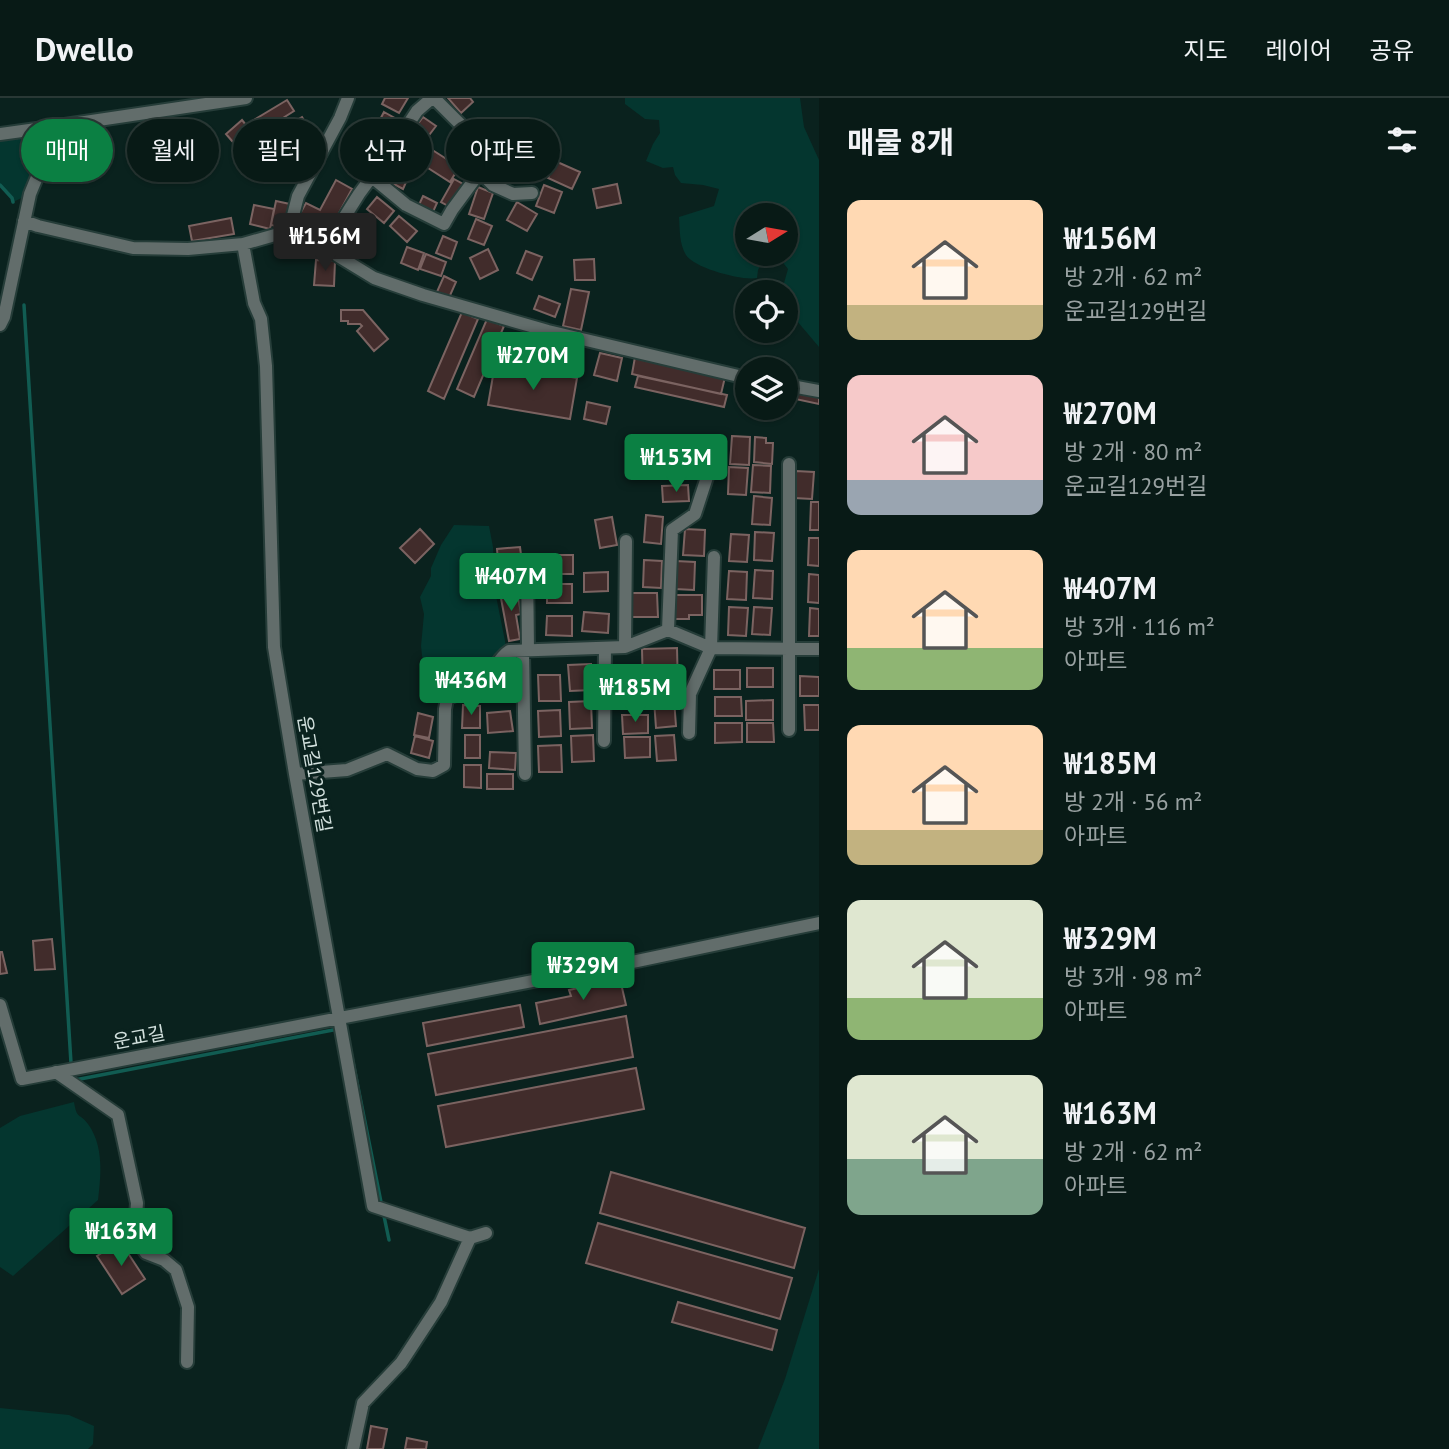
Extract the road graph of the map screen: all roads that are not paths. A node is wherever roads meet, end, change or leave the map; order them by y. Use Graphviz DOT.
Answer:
graph roads {
  1 [pos="246,98"];
  2 [pos="348,98"];
  3 [pos="433,98"];
  4 [pos="162,104"];
  5 [pos="91,119"];
  6 [pos="412,119"];
  7 [pos="455,119"];
  8 [pos="21,131"];
  9 [pos="0,134"];
  10 [pos="35,182"];
  11 [pos="368,182"];
  12 [pos="378,182"];
  13 [pos="472,182"];
  14 [pos="491,182"];
  15 [pos="532,193"];
  16 [pos="24,221"];
  17 [pos="289,231"];
  18 [pos="243,244"];
  19 [pos="325,248"];
  20 [pos="0,325"];
  21 [pos="735,375"];
  22 [pos="798,387"];
  23 [pos="819,391"];
  24 [pos="714,462"];
  25 [pos="789,464"];
  26 [pos="626,541"];
  27 [pos="714,557"];
  28 [pos="527,564"];
  29 [pos="668,630"];
  30 [pos="625,647"];
  31 [pos="605,648"];
  32 [pos="711,648"];
  33 [pos="789,649"];
  34 [pos="819,649"];
  35 [pos="526,650"];
  36 [pos="789,730"];
  37 [pos="689,733"];
  38 [pos="604,741"];
  39 [pos="295,774"];
  40 [pos="525,774"];
  41 [pos="819,923"];
  42 [pos="0,1005"];
  43 [pos="340,1019"];
  44 [pos="56,1072"];
  45 [pos="486,1233"];
  46 [pos="470,1238"];
  47 [pos="187,1362"];
  48 [pos="353,1449"];
  1 -- 4 [label="street"];
  2 -- 17 [label="street"];
  3 -- 6 [label="street"];
  3 -- 7 [label="street"];
  4 -- 5 [label="street"];
  8 -- 9 [label="street"];
  10 -- 16 [label="street"];
  11 -- 19 [label="street"];
  12 -- 13 [label="street"];
  14 -- 15 [label="street"];
  16 -- 18 [label="street"];
  16 -- 20 [label="street"];
  17 -- 18 [label="street"];
  17 -- 19 [label="street"];
  18 -- 39 [label="street, 운교길129번길"];
  19 -- 21 [label="street"];
  22 -- 23 [label="street"];
  24 -- 29 [label="street"];
  25 -- 33 [label="street"];
  26 -- 30 [label="street"];
  27 -- 32 [label="street"];
  28 -- 35 [label="street"];
  29 -- 30 [label="street"];
  29 -- 32 [label="street"];
  30 -- 31 [label="street"];
  31 -- 35 [label="street"];
  31 -- 38 [label="street"];
  32 -- 33 [label="street"];
  32 -- 37 [label="street"];
  33 -- 34 [label="street"];
  33 -- 36 [label="street"];
  35 -- 39 [label="street"];
  35 -- 40 [label="street"];
  39 -- 43 [label="street, 운교길129번길"];
  41 -- 43 [label="street, 운교길"];
  42 -- 44 [label="street, 운교길"];
  43 -- 44 [label="street, 운교길"];
  43 -- 46 [label="street, 운교길129번길"];
  44 -- 47 [label="street"];
  45 -- 46 [label="street"];
  46 -- 48 [label="street"];
}
